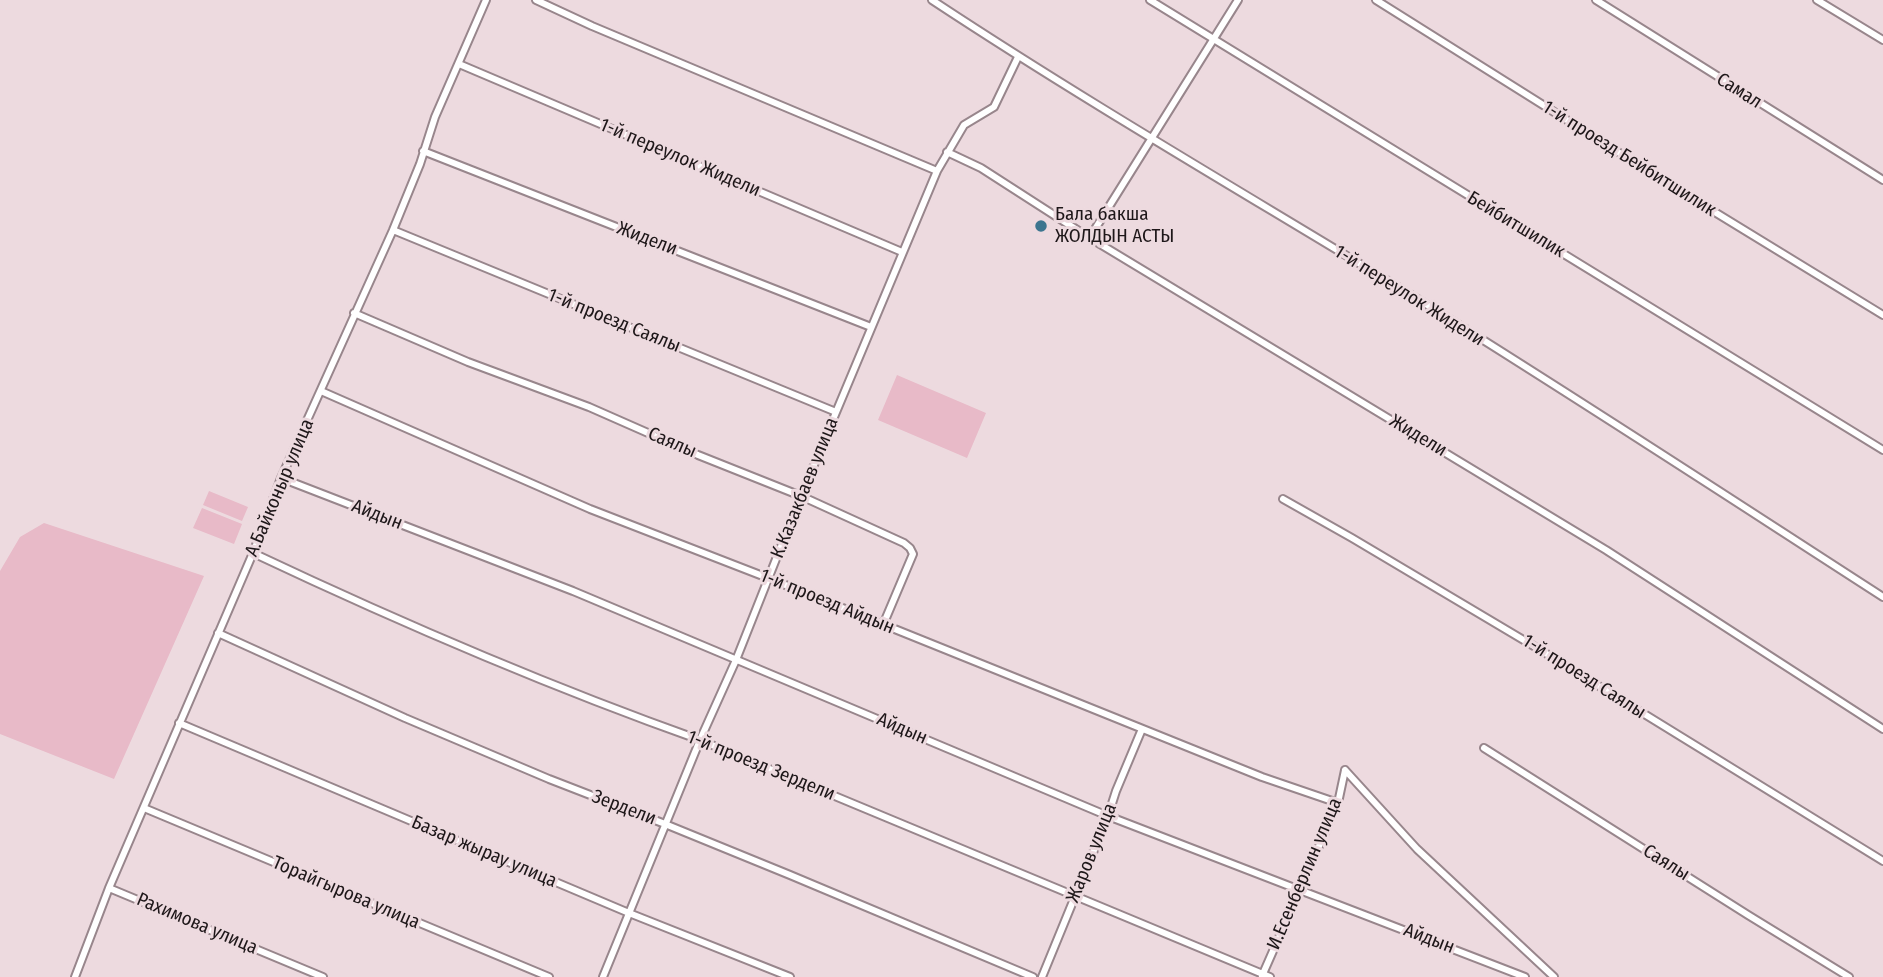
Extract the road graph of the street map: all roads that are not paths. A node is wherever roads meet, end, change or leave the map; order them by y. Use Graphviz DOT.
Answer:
graph roads {
  1 [pos="486,0"];
  2 [pos="536,0"];
  3 [pos="932,0"];
  4 [pos="1150,0"];
  5 [pos="1238,0"];
  6 [pos="1376,0"];
  7 [pos="1596,0"];
  8 [pos="1817,0"];
  9 [pos="1213,39"];
  10 [pos="1883,40"];
  11 [pos="1018,57"];
  12 [pos="459,64"];
  13 [pos="1150,139"];
  14 [pos="423,151"];
  15 [pos="947,152"];
  16 [pos="937,171"];
  17 [pos="1883,180"];
  18 [pos="393,230"];
  19 [pos="1090,237"];
  20 [pos="902,252"];
  21 [pos="355,313"];
  22 [pos="1883,315"];
  23 [pos="871,327"];
  24 [pos="321,391"];
  25 [pos="836,412"];
  26 [pos="1883,450"];
  27 [pos="281,478"];
  28 [pos="801,496"];
  29 [pos="1283,499"];
  30 [pos="253,553"];
  31 [pos="768,578"];
  32 [pos="1883,597"];
  33 [pos="883,625"];
  34 [pos="218,633"];
  35 [pos="736,660"];
  36 [pos="179,723"];
  37 [pos="1142,729"];
  38 [pos="1883,729"];
  39 [pos="700,740"];
  40 [pos="1484,748"];
  41 [pos="1338,803"];
  42 [pos="144,808"];
  43 [pos="1108,816"];
  44 [pos="665,824"];
  45 [pos="1883,861"];
  46 [pos="109,888"];
  47 [pos="1300,889"];
  48 [pos="1074,897"];
  49 [pos="629,913"];
  50 [pos="1265,976"];
  51 [pos="75,977"];
  52 [pos="323,977"];
  53 [pos="549,977"];
  54 [pos="603,977"];
  55 [pos="790,977"];
  56 [pos="1033,977"];
  57 [pos="1042,977"];
  58 [pos="1525,977"];
  59 [pos="1554,977"];
  60 [pos="1849,977"];
  1 -- 12 [label="street, А.Байконыр улица"];
  2 -- 16 [label="street"];
  3 -- 11 [label="street, 1-й переулок Жидели"];
  4 -- 9 [label="street, Бейбитшилик"];
  5 -- 9 [label="street"];
  6 -- 22 [label="street, 1-й проезд Бейбитшилик"];
  7 -- 17 [label="street, Самал"];
  8 -- 10 [label="street"];
  9 -- 13 [label="street"];
  9 -- 26 [label="street, Бейбитшилик"];
  11 -- 13 [label="street, 1-й переулок Жидели"];
  11 -- 15 [label="street, К.Казакбаев улица"];
  12 -- 14 [label="street, А.Байконыр улица"];
  12 -- 20 [label="street, 1-й переулок Жидели"];
  13 -- 19 [label="street"];
  13 -- 32 [label="street, 1-й переулок Жидели"];
  14 -- 18 [label="street, А.Байконыр улица"];
  14 -- 23 [label="street, Жидели"];
  15 -- 16 [label="street, К.Казакбаев улица"];
  15 -- 19 [label="street, Жидели"];
  16 -- 20 [label="street, К.Казакбаев улица"];
  18 -- 21 [label="street, А.Байконыр улица"];
  18 -- 25 [label="street, 1-й проезд Саялы"];
  19 -- 38 [label="street, Жидели"];
  20 -- 23 [label="street, К.Казакбаев улица"];
  21 -- 24 [label="street, А.Байконыр улица"];
  21 -- 28 [label="street, Саялы"];
  23 -- 25 [label="street, К.Казакбаев улица"];
  24 -- 27 [label="street, А.Байконыр улица"];
  24 -- 31 [label="street, 1-й проезд Айдын"];
  25 -- 28 [label="street, К.Казакбаев улица"];
  27 -- 30 [label="street, А.Байконыр улица"];
  27 -- 35 [label="street, Айдын"];
  28 -- 31 [label="street, К.Казакбаев улица"];
  28 -- 33 [label="street, Саялы"];
  29 -- 45 [label="street, 1-й проезд Саялы"];
  30 -- 34 [label="street, А.Байконыр улица"];
  30 -- 39 [label="street, 1-й проезд Зердели"];
  31 -- 33 [label="street, 1-й проезд Айдын"];
  31 -- 35 [label="street, К.Казакбаев улица"];
  33 -- 37 [label="street, 1-й проезд Айдын"];
  34 -- 36 [label="street, А.Байконыр улица"];
  34 -- 44 [label="street, Зердели"];
  35 -- 39 [label="street, К.Казакбаев улица"];
  35 -- 43 [label="street, Айдын"];
  36 -- 42 [label="street, А.Байконыр улица"];
  36 -- 49 [label="street, Базар жырау улица"];
  37 -- 41 [label="street, 1-й проезд Айдын"];
  37 -- 43 [label="street, Жаров улица"];
  39 -- 44 [label="street, К.Казакбаев улица"];
  39 -- 48 [label="street, 1-й проезд Зердели"];
  40 -- 60 [label="street, Саялы"];
  41 -- 47 [label="street, И.Есенберлин улица"];
  41 -- 59 [label="street, И.Есенберлин улица"];
  42 -- 46 [label="street, А.Байконыр улица"];
  42 -- 53 [label="street, Торайгырова улица"];
  43 -- 47 [label="street, Айдын"];
  43 -- 48 [label="street, Жаров улица"];
  44 -- 49 [label="street, К.Казакбаев улица"];
  44 -- 56 [label="street, Зердели"];
  46 -- 51 [label="street, А.Байконыр улица"];
  46 -- 52 [label="street, Рахимова улица"];
  47 -- 50 [label="street, И.Есенберлин улица"];
  47 -- 58 [label="street, Айдын"];
  48 -- 50 [label="street, 1-й проезд Зердели"];
  48 -- 57 [label="street, Жаров улица"];
  49 -- 54 [label="street, К.Казакбаев улица"];
  49 -- 55 [label="street, Базар жырау улица"];
}
